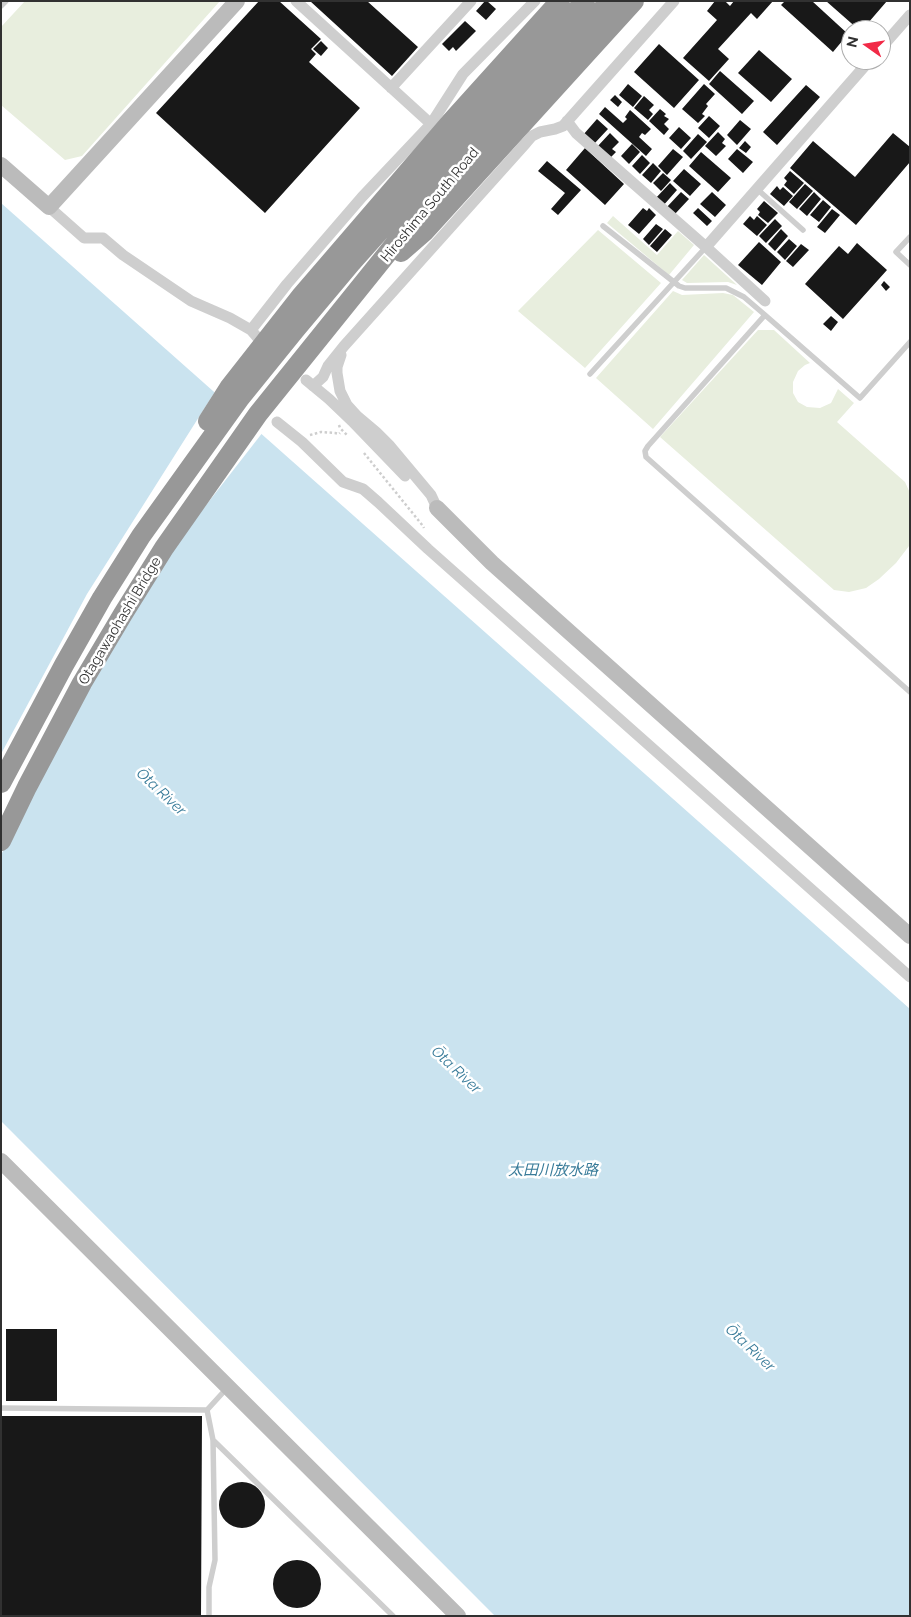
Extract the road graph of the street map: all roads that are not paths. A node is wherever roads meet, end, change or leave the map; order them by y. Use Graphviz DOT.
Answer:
graph roads {
  1 [pos="6,1"];
  2 [pos="237,1"];
  3 [pos="296,1"];
  4 [pos="471,1"];
  5 [pos="560,1"];
  6 [pos="585,1"];
  7 [pos="610,1"];
  8 [pos="634,1"];
  9 [pos="674,1"];
  10 [pos="531,5"];
  11 [pos="1,6"];
  12 [pos="910,15"];
  13 [pos="529,36"];
  14 [pos="891,37"];
  15 [pos="861,70"];
  16 [pos="391,88"];
  17 [pos="567,121"];
  18 [pos="431,124"];
  19 [pos="1,165"];
  20 [pos="757,189"];
  21 [pos="49,208"];
  22 [pos="603,226"];
  23 [pos="803,230"];
  24 [pos="910,236"];
  25 [pos="706,247"];
  26 [pos="910,265"];
  27 [pos="367,280"];
  28 [pos="673,283"];
  29 [pos="765,301"];
  30 [pos="765,315"];
  31 [pos="910,342"];
  32 [pos="344,346"];
  33 [pos="590,374"];
  34 [pos="235,393"];
  35 [pos="258,414"];
  36 [pos="277,422"];
  37 [pos="437,508"];
  38 [pos="141,536"];
  39 [pos="910,692"];
  40 [pos="1,783"];
  41 [pos="1,841"];
  42 [pos="910,936"];
  43 [pos="910,977"];
  44 [pos="1,1160"];
  45 [pos="228,1387"];
  46 [pos="1,1408"];
  47 [pos="207,1410"];
  48 [pos="213,1440"];
  49 [pos="209,1616"];
  50 [pos="393,1616"];
  51 [pos="458,1616"];
  1 -- 11 [label="lane"];
  2 -- 21 [label="street"];
  3 -- 16 [label="street"];
  4 -- 16 [label="street"];
  5 -- 13 [label="highway"];
  6 -- 34 [label="highway, Hiroshima South Road"];
  7 -- 27 [label="highway, Hiroshima South Road"];
  8 -- 27 [label="highway"];
  9 -- 17 [label="street"];
  10 -- 13 [label="street"];
  10 -- 18 [label="street"];
  12 -- 14 [label="street"];
  13 -- 34 [label="highway"];
  15 -- 20 [label="street"];
  16 -- 18 [label="street"];
  17 -- 25 [label="street"];
  17 -- 32 [label="street"];
  18 -- 21 [label="street"];
  19 -- 21 [label="street"];
  20 -- 23 [label="lane"];
  20 -- 25 [label="street"];
  22 -- 28 [label="lane"];
  24 -- 26 [label="lane"];
  25 -- 28 [label="lane"];
  25 -- 29 [label="street"];
  27 -- 35 [label="highway, Hiroshima South Road"];
  28 -- 30 [label="lane"];
  28 -- 33 [label="lane"];
  30 -- 31 [label="lane"];
  30 -- 39 [label="lane"];
  32 -- 37 [label="street"];
  32 -- 37 [label="street"];
  34 -- 38 [label="highway, Hiroshima South Road"];
  35 -- 41 [label="highway, Otagawaohashi Bridge"];
  36 -- 43 [label="street"];
  37 -- 42 [label="street"];
  38 -- 40 [label="highway, Otagawaohashi Bridge"];
  44 -- 45 [label="street"];
  45 -- 47 [label="lane"];
  45 -- 51 [label="street"];
  46 -- 47 [label="lane"];
  47 -- 48 [label="lane"];
  48 -- 49 [label="lane"];
  48 -- 50 [label="lane"];
}
